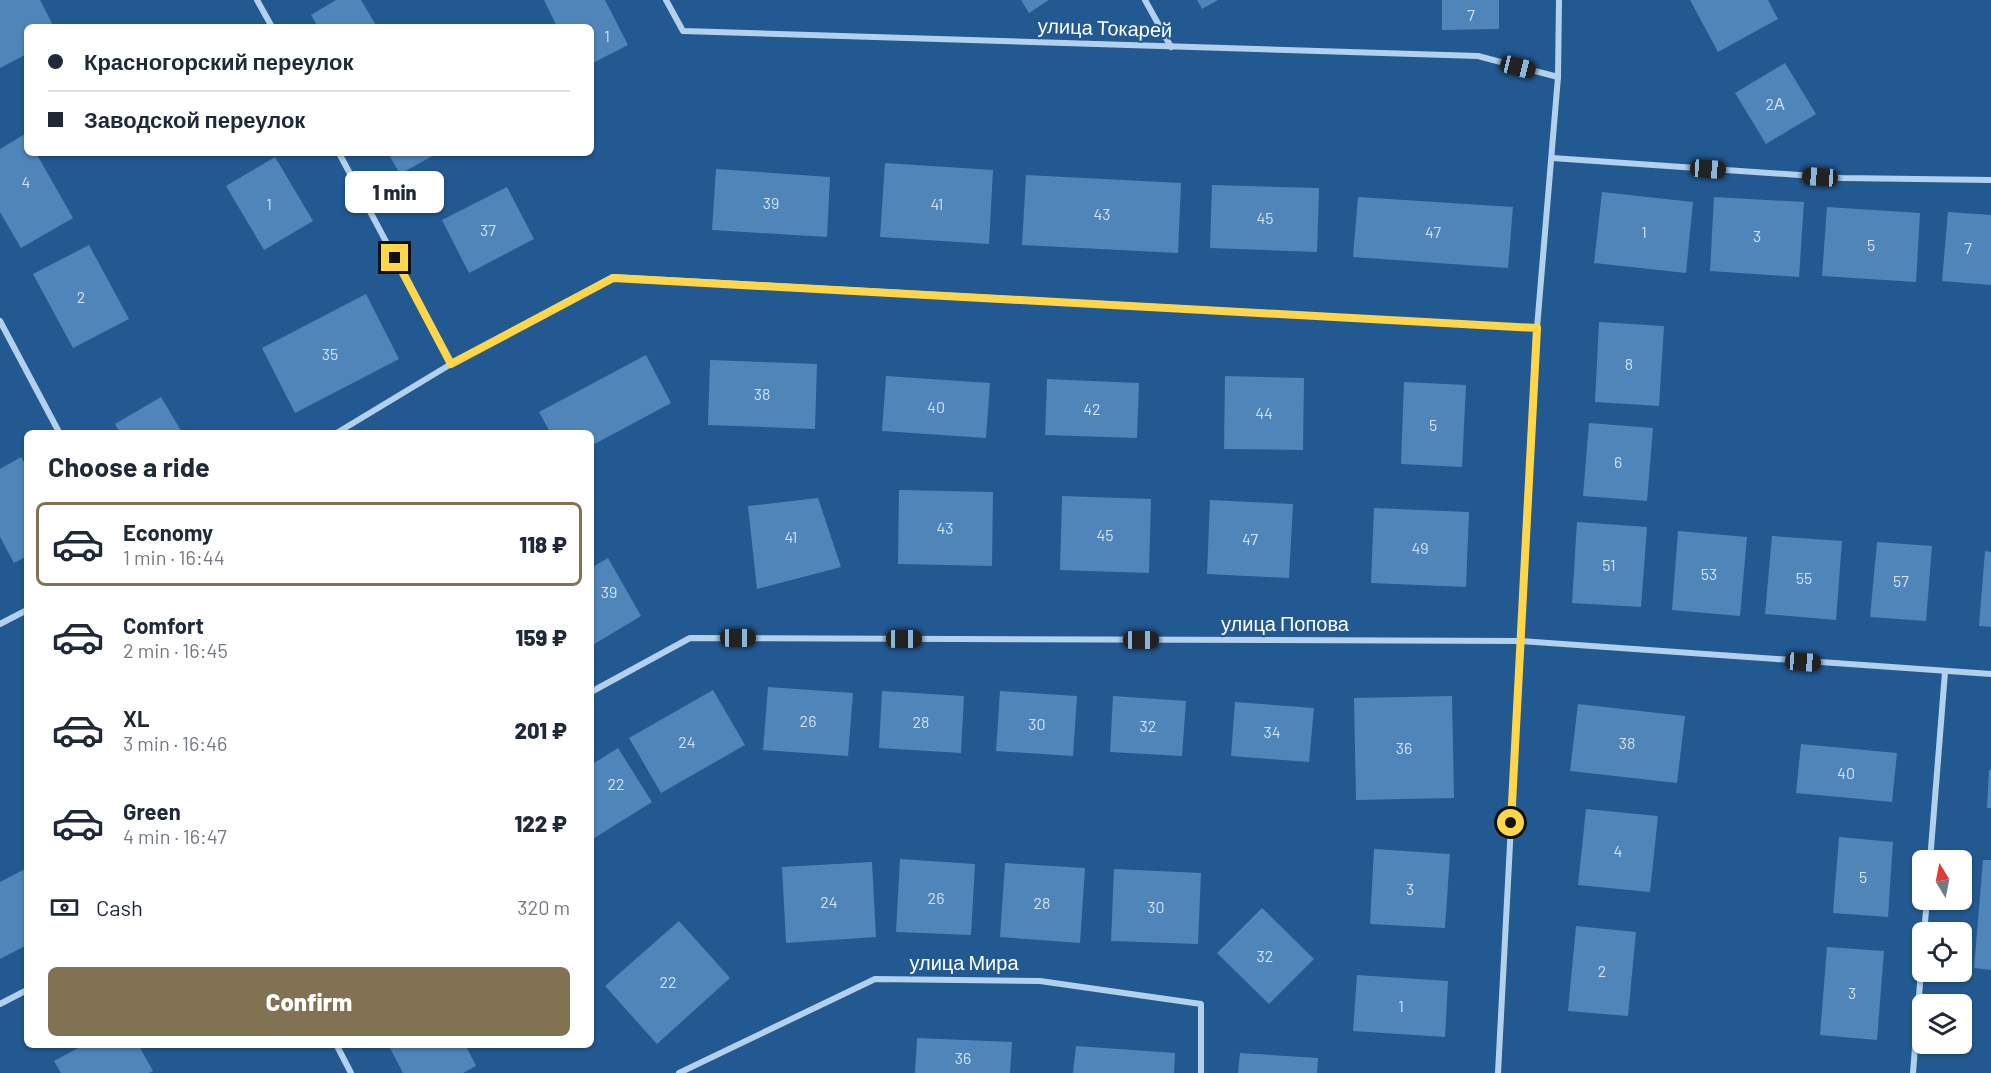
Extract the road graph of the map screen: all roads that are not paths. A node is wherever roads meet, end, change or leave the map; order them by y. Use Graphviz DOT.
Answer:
graph roads {
  1 [pos="257,0"];
  2 [pos="666,0"];
  3 [pos="1145,0"];
  4 [pos="1559,0"];
  5 [pos="270,24"];
  6 [pos="1171,47"];
  7 [pos="1557,77"];
  8 [pos="341,156"];
  9 [pos="1551,158"];
  10 [pos="1991,180"];
  11 [pos="0,321"];
  12 [pos="1537,328"];
  13 [pos="451,364"];
  14 [pos="58,430"];
  15 [pos="342,430"];
  16 [pos="24,612"];
  17 [pos="0,624"];
  18 [pos="1520,641"];
  19 [pos="1945,672"];
  20 [pos="1991,674"];
  21 [pos="594,690"];
  22 [pos="1931,850"];
  23 [pos="1920,982"];
  24 [pos="24,992"];
  25 [pos="0,1004"];
  26 [pos="338,1048"];
  27 [pos="351,1073"];
  28 [pos="679,1073"];
  29 [pos="1201,1073"];
  30 [pos="1498,1073"];
  31 [pos="1913,1073"];
  1 -- 5 [label="street"];
  2 -- 6 [label="street, улица Токарей"];
  3 -- 6 [label="street"];
  4 -- 7 [label="street"];
  6 -- 7 [label="street, улица Токарей"];
  7 -- 9 [label="street"];
  8 -- 13 [label="street"];
  9 -- 10 [label="street"];
  9 -- 12 [label="street"];
  11 -- 14 [label="street"];
  12 -- 13 [label="street"];
  12 -- 18 [label="street"];
  13 -- 15 [label="street"];
  16 -- 17 [label="street"];
  18 -- 19 [label="street, улица Попова"];
  18 -- 21 [label="street, улица Попова"];
  18 -- 30 [label="street"];
  19 -- 20 [label="street, улица Попова"];
  19 -- 22 [label="street"];
  23 -- 31 [label="street"];
  24 -- 25 [label="street"];
  26 -- 27 [label="street"];
  28 -- 29 [label="street, улица Мира"];
}
